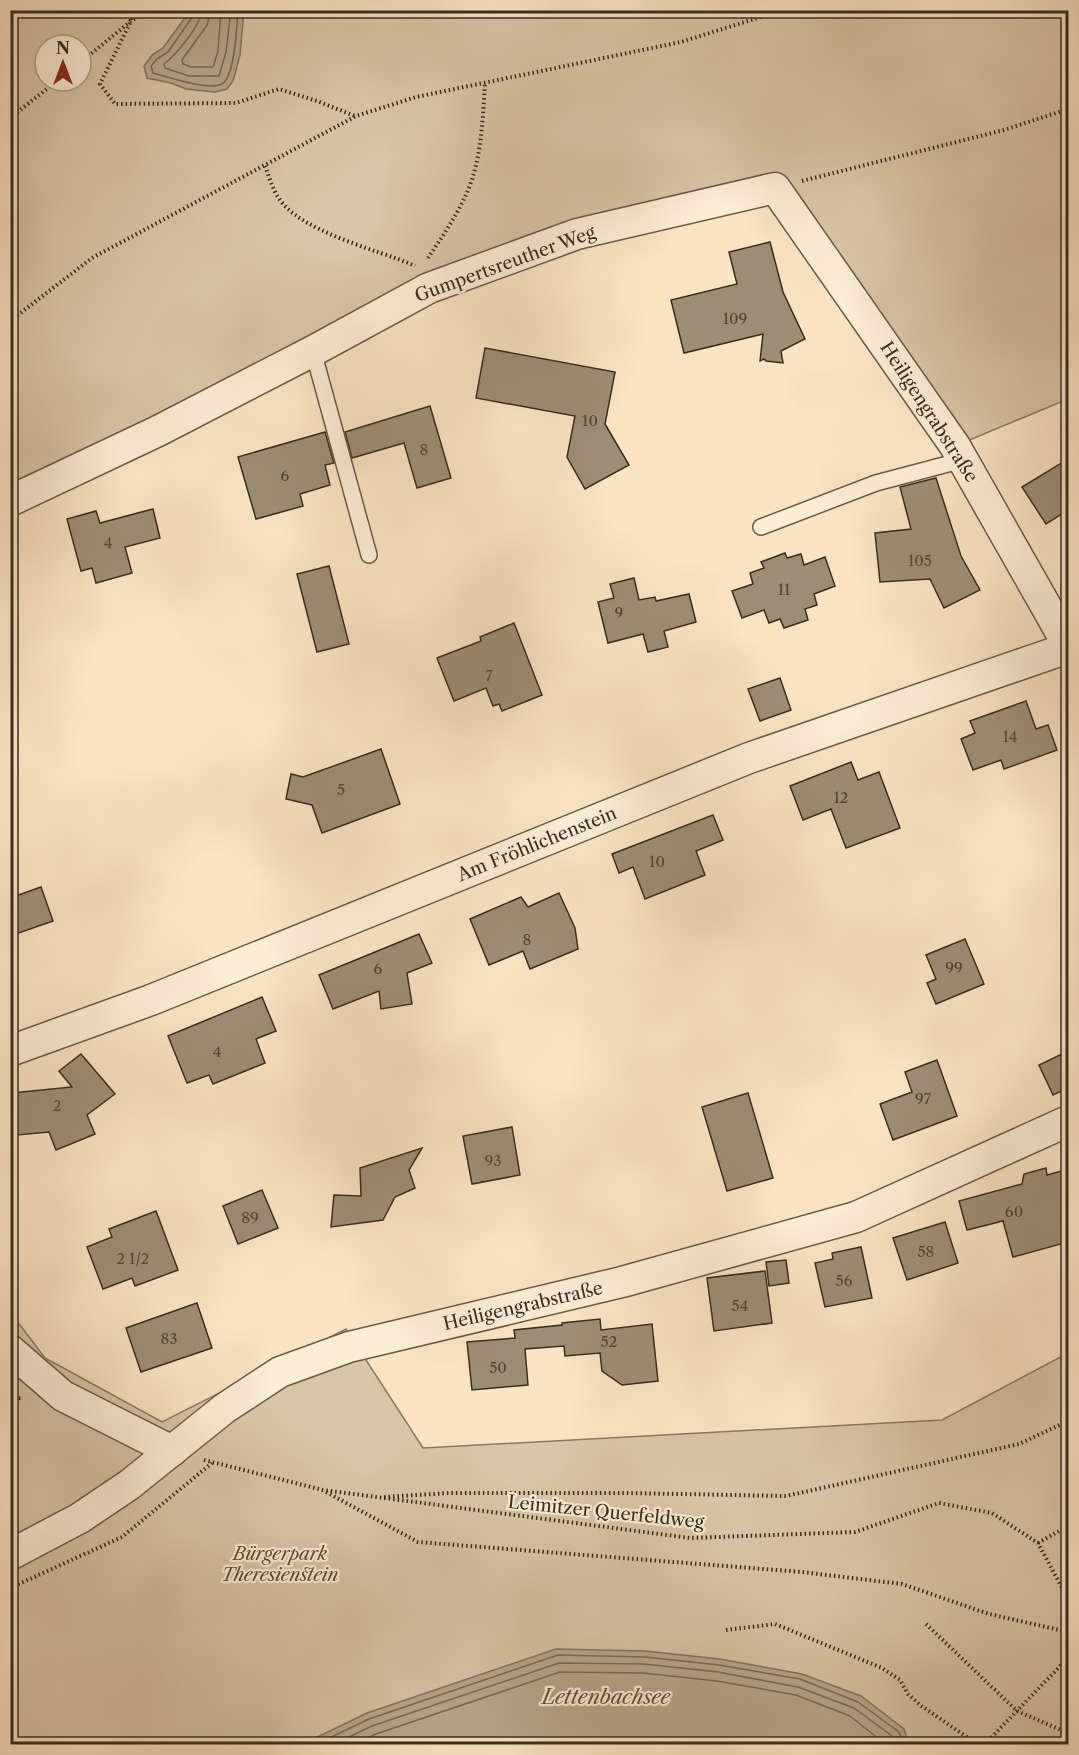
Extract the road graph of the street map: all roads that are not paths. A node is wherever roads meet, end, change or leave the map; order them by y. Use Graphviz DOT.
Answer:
graph roads {
  1 [pos="775,188"];
  2 [pos="312,351"];
  3 [pos="963,460"];
  4 [pos="10,501"];
  5 [pos="760,527"];
  6 [pos="369,555"];
  7 [pos="1068,646"];
  8 [pos="10,1052"];
  9 [pos="1068,1121"];
  10 [pos="10,1350"];
  11 [pos="172,1451"];
  12 [pos="10,1555"];
  1 -- 2 [label="street, Gumpertsreuther Weg"];
  1 -- 3 [label="street, Heiligengrabstraße"];
  2 -- 4 [label="street, Gumpertsreuther Weg"];
  2 -- 6 [label="lane"];
  3 -- 5 [label="lane"];
  3 -- 7 [label="street, Heiligengrabstraße"];
  7 -- 8 [label="street, Am Fröhlichenstein"];
  9 -- 11 [label="street, Heiligengrabstraße"];
  10 -- 11 [label="street"];
  11 -- 12 [label="street, Heiligengrabstraße"];
}
